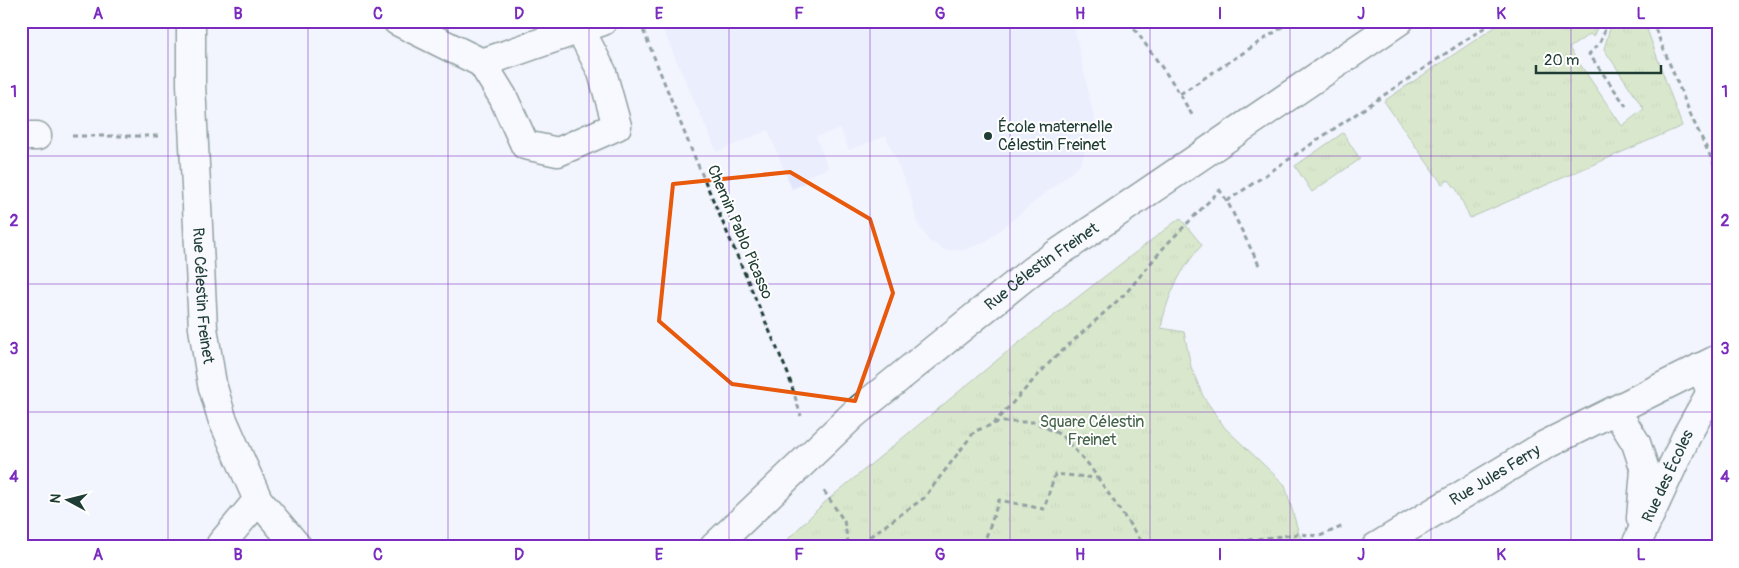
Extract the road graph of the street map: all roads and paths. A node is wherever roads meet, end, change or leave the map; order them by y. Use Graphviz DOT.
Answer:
graph roads {
  1 [pos="191,21"];
  2 [pos="397,21"];
  3 [pos="640,21"];
  4 [pos="1129,21"];
  5 [pos="1292,21"];
  6 [pos="1399,21"];
  7 [pos="1494,21"];
  8 [pos="1608,21"];
  9 [pos="1652,21"];
  10 [pos="592,25"];
  11 [pos="482,63"];
  12 [pos="1180,94"];
  13 [pos="1626,106"];
  14 [pos="29,136"];
  15 [pos="194,136"];
  16 [pos="1210,147"];
  17 [pos="1718,172"];
  18 [pos="1219,191"];
  19 [pos="1227,201"];
  20 [pos="1259,266"];
  21 [pos="1709,363"];
  22 [pos="1616,411"];
  23 [pos="993,424"];
  24 [pos="813,455"];
  25 [pos="1098,478"];
  26 [pos="258,500"];
  27 [pos="1343,526"];
  28 [pos="1637,539"];
  29 [pos="221,547"];
  30 [pos="298,547"];
  31 [pos="714,547"];
  32 [pos="849,547"];
  33 [pos="855,547"];
  34 [pos="972,547"];
  35 [pos="1182,547"];
  36 [pos="1186,547"];
  37 [pos="1376,547"];
  1 -- 15 [label="street, Rue Célestin Freinet"];
  2 -- 11 [label="street"];
  3 -- 24 [label="path, Chemin Pablo Picasso"];
  4 -- 12 [label="path"];
  5 -- 12 [label="path"];
  6 -- 16 [label="street, Rue Célestin Freinet"];
  7 -- 19 [label="path"];
  8 -- 13 [label="path"];
  9 -- 17 [label="path"];
  10 -- 11 [label="street"];
  10 -- 11 [label="street"];
  12 -- 16 [label="path"];
  14 -- 15 [label="path"];
  15 -- 26 [label="street, Rue Célestin Freinet"];
  16 -- 18 [label="path"];
  16 -- 24 [label="street, Rue Célestin Freinet"];
  18 -- 19 [label="path"];
  18 -- 23 [label="path"];
  19 -- 20 [label="path"];
  21 -- 22 [label="street, Rue des Écoles"];
  21 -- 28 [label="street, Rue des Écoles"];
  22 -- 28 [label="street, Rue des Écoles"];
  22 -- 37 [label="street, Rue Jules Ferry"];
  23 -- 25 [label="path"];
  23 -- 33 [label="path"];
  24 -- 31 [label="street, Rue Célestin Freinet"];
  24 -- 32 [label="path, Chemin Pablo Picasso"];
  25 -- 34 [label="path"];
  25 -- 35 [label="path"];
  26 -- 29 [label="street"];
  26 -- 30 [label="street, Rue Célestin Freinet"];
  27 -- 36 [label="path"];
}
